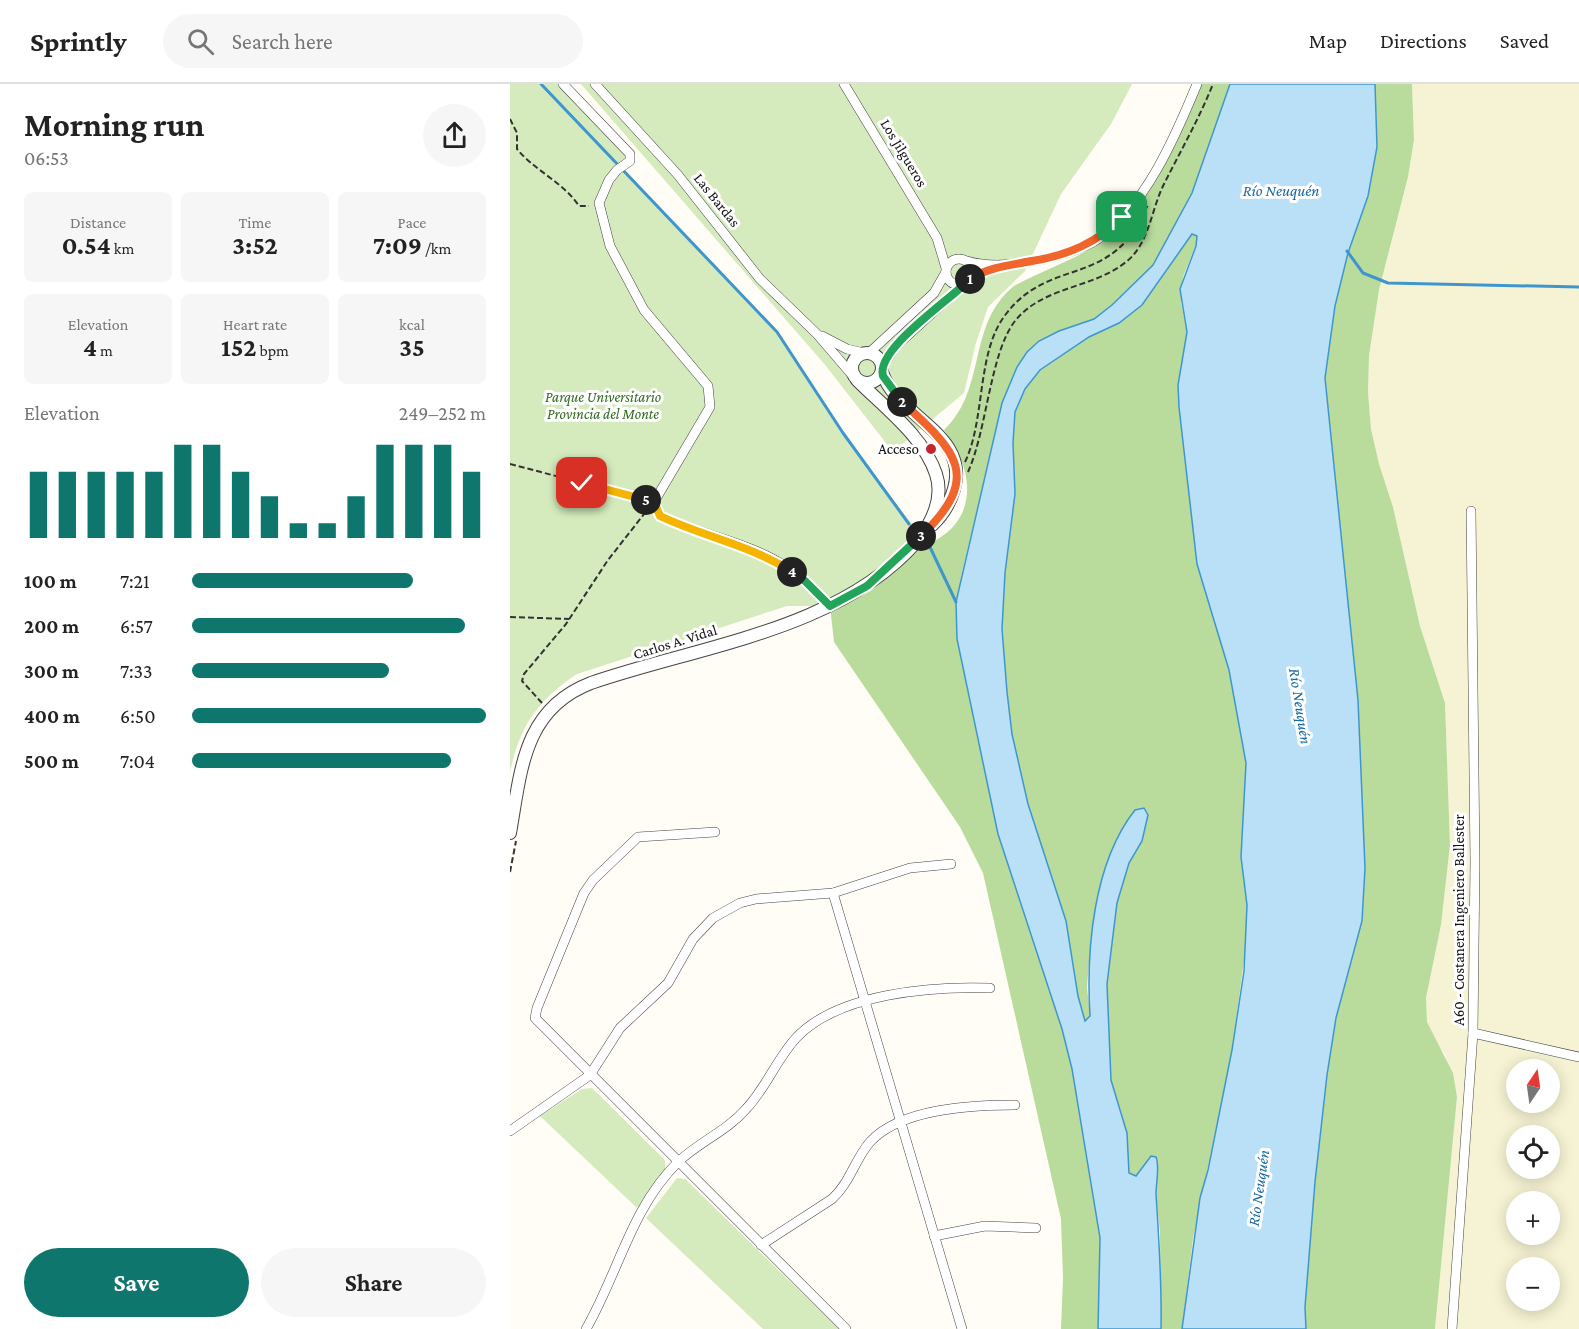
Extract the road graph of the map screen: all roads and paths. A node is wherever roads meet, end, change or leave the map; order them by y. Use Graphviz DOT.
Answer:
graph roads {
  1 [pos="563,84"];
  2 [pos="595,84"];
  3 [pos="844,84"];
  4 [pos="1197,84"];
  5 [pos="1213,84"];
  6 [pos="510,119"];
  7 [pos="1149,200"];
  8 [pos="599,204"];
  9 [pos="937,238"];
  10 [pos="965,260"];
  11 [pos="1010,264"];
  12 [pos="946,270"];
  13 [pos="968,281"];
  14 [pos="817,334"];
  15 [pos="866,353"];
  16 [pos="882,369"];
  17 [pos="856,379"];
  18 [pos="510,464"];
  19 [pos="961,477"];
  20 [pos="654,502"];
  21 [pos="1471,511"];
  22 [pos="921,536"];
  23 [pos="830,606"];
  24 [pos="510,617"];
  25 [pos="569,619"];
  26 [pos="549,711"];
  27 [pos="715,832"];
  28 [pos="513,836"];
  29 [pos="951,864"];
  30 [pos="510,872"];
  31 [pos="833,893"];
  32 [pos="990,988"];
  33 [pos="865,1001"];
  34 [pos="1473,1033"];
  35 [pos="1579,1058"];
  36 [pos="590,1075"];
  37 [pos="1015,1105"];
  38 [pos="900,1121"];
  39 [pos="510,1131"];
  40 [pos="678,1163"];
  41 [pos="1036,1228"];
  42 [pos="934,1236"];
  43 [pos="761,1245"];
  44 [pos="586,1329"];
  45 [pos="846,1329"];
  46 [pos="962,1329"];
  47 [pos="1452,1329"];
  1 -- 8 [label="street"];
  2 -- 14 [label="street, Las Bardas"];
  3 -- 9 [label="street, Los Jilgueros"];
  4 -- 11 [label="street"];
  5 -- 19 [label="path"];
  6 -- 8 [label="path"];
  7 -- 19 [label="path"];
  8 -- 20 [label="street"];
  9 -- 10 [label="street, Los Jilgueros"];
  9 -- 12 [label="street, Los Jilgueros"];
  10 -- 11 [label="street"];
  10 -- 12 [label="street"];
  10 -- 13 [label="street"];
  11 -- 13 [label="street"];
  12 -- 13 [label="street"];
  12 -- 15 [label="street"];
  13 -- 16 [label="street"];
  14 -- 15 [label="street, Las Bardas"];
  14 -- 17 [label="street, Las Bardas"];
  15 -- 16 [label="street"];
  15 -- 17 [label="street"];
  16 -- 17 [label="street"];
  16 -- 19 [label="street"];
  17 -- 22 [label="street"];
  18 -- 20 [label="path"];
  19 -- 22 [label="street"];
  20 -- 23 [label="street"];
  20 -- 25 [label="path"];
  21 -- 34 [label="street, A60 - Costanera Ingeniero Ballester"];
  22 -- 23 [label="street, Carlos A. Vidal"];
  23 -- 26 [label="street, Carlos A. Vidal"];
  24 -- 25 [label="path"];
  25 -- 26 [label="path"];
  26 -- 28 [label="street, Carlos A. Vidal"];
  27 -- 36 [label="street"];
  28 -- 30 [label="path"];
  29 -- 31 [label="street"];
  31 -- 33 [label="street"];
  31 -- 36 [label="street"];
  32 -- 33 [label="street"];
  33 -- 38 [label="street"];
  33 -- 40 [label="street"];
  34 -- 35 [label="street"];
  34 -- 47 [label="street, A60 - Costanera Ingeniero Ballester"];
  36 -- 39 [label="street"];
  36 -- 40 [label="street"];
  37 -- 38 [label="street"];
  38 -- 42 [label="street"];
  38 -- 43 [label="street"];
  40 -- 43 [label="street"];
  40 -- 44 [label="street"];
  41 -- 42 [label="street"];
  42 -- 46 [label="street"];
  43 -- 45 [label="street"];
}
